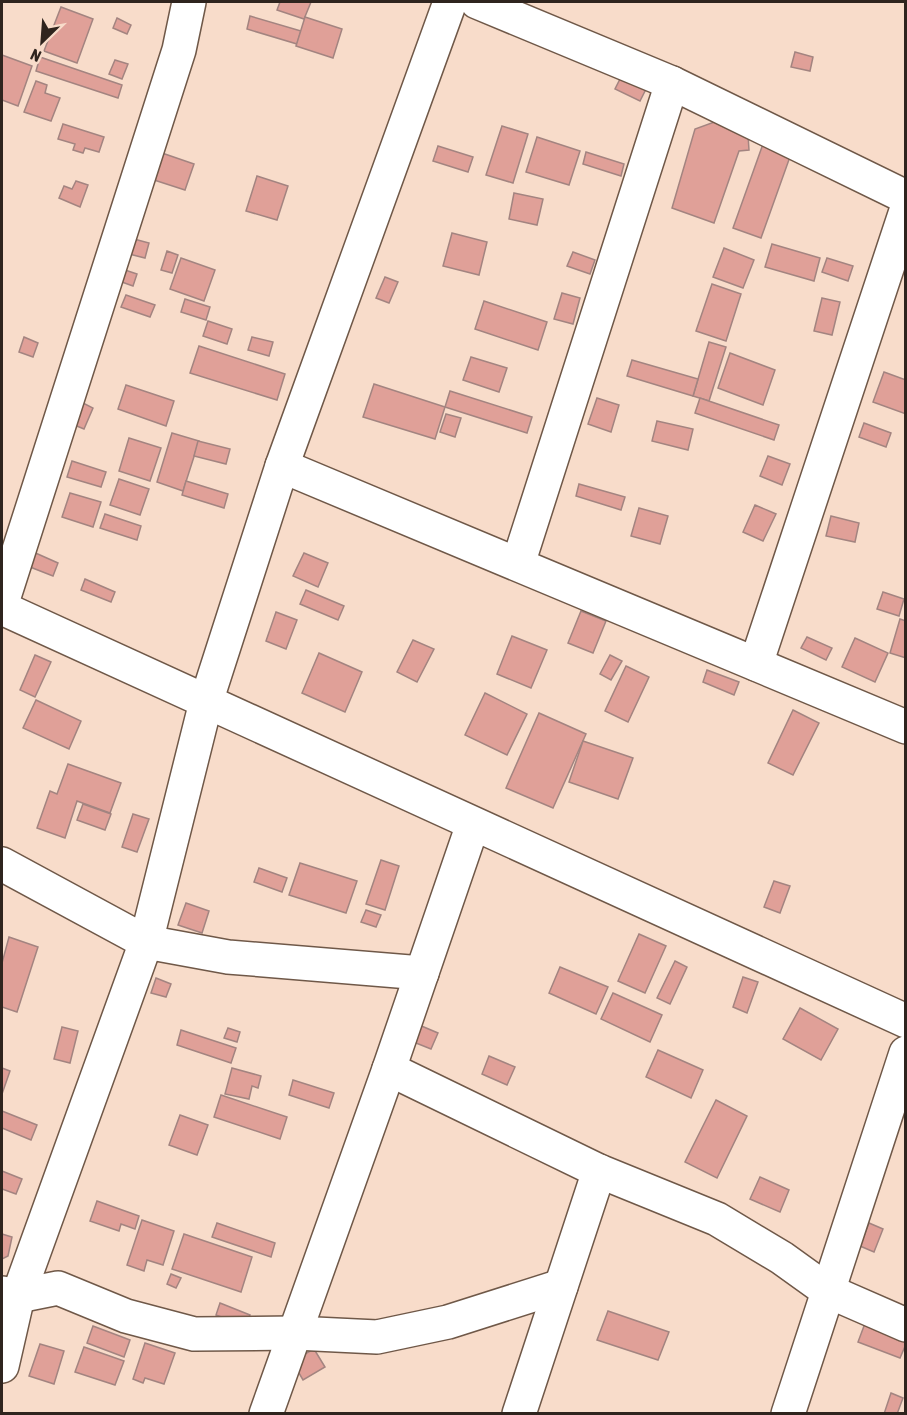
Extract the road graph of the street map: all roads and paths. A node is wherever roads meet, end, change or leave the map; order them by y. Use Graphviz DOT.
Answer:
graph roads {
  1 [pos="189,2"];
  2 [pos="450,2"];
  3 [pos="477,2"];
  4 [pos="672,83"];
  5 [pos="906,197"];
  6 [pos="906,211"];
  7 [pos="282,466"];
  8 [pos="518,564"];
  9 [pos="2,603"];
  10 [pos="2,608"];
  11 [pos="756,664"];
  12 [pos="206,702"];
  13 [pos="906,727"];
  14 [pos="473,824"];
  15 [pos="2,864"];
  16 [pos="146,942"];
  17 [pos="422,973"];
  18 [pos="906,1021"];
  19 [pos="906,1053"];
  20 [pos="389,1070"];
  21 [pos="599,1171"];
  22 [pos="561,1286"];
  23 [pos="828,1291"];
  24 [pos="10,1294"];
  25 [pos="906,1324"];
  26 [pos="295,1333"];
  27 [pos="2,1366"];
  28 [pos="266,1413"];
  29 [pos="519,1413"];
  30 [pos="788,1413"];
  1 -- 9 [label="street"];
  2 -- 7 [label="street"];
  3 -- 4 [label="street"];
  4 -- 5 [label="street"];
  4 -- 8 [label="street"];
  6 -- 11 [label="street"];
  7 -- 8 [label="street"];
  7 -- 12 [label="street"];
  8 -- 11 [label="street"];
  10 -- 12 [label="street"];
  11 -- 13 [label="street"];
  12 -- 14 [label="street"];
  12 -- 16 [label="street"];
  14 -- 17 [label="street"];
  14 -- 18 [label="street"];
  15 -- 16 [label="street"];
  16 -- 17 [label="street"];
  16 -- 24 [label="street"];
  17 -- 20 [label="street"];
  19 -- 23 [label="street"];
  20 -- 21 [label="street"];
  20 -- 26 [label="street"];
  21 -- 22 [label="street"];
  21 -- 23 [label="street"];
  22 -- 26 [label="street"];
  22 -- 29 [label="street"];
  23 -- 25 [label="street"];
  23 -- 30 [label="street"];
  24 -- 26 [label="street"];
  24 -- 27 [label="street"];
  26 -- 28 [label="street"];
}
